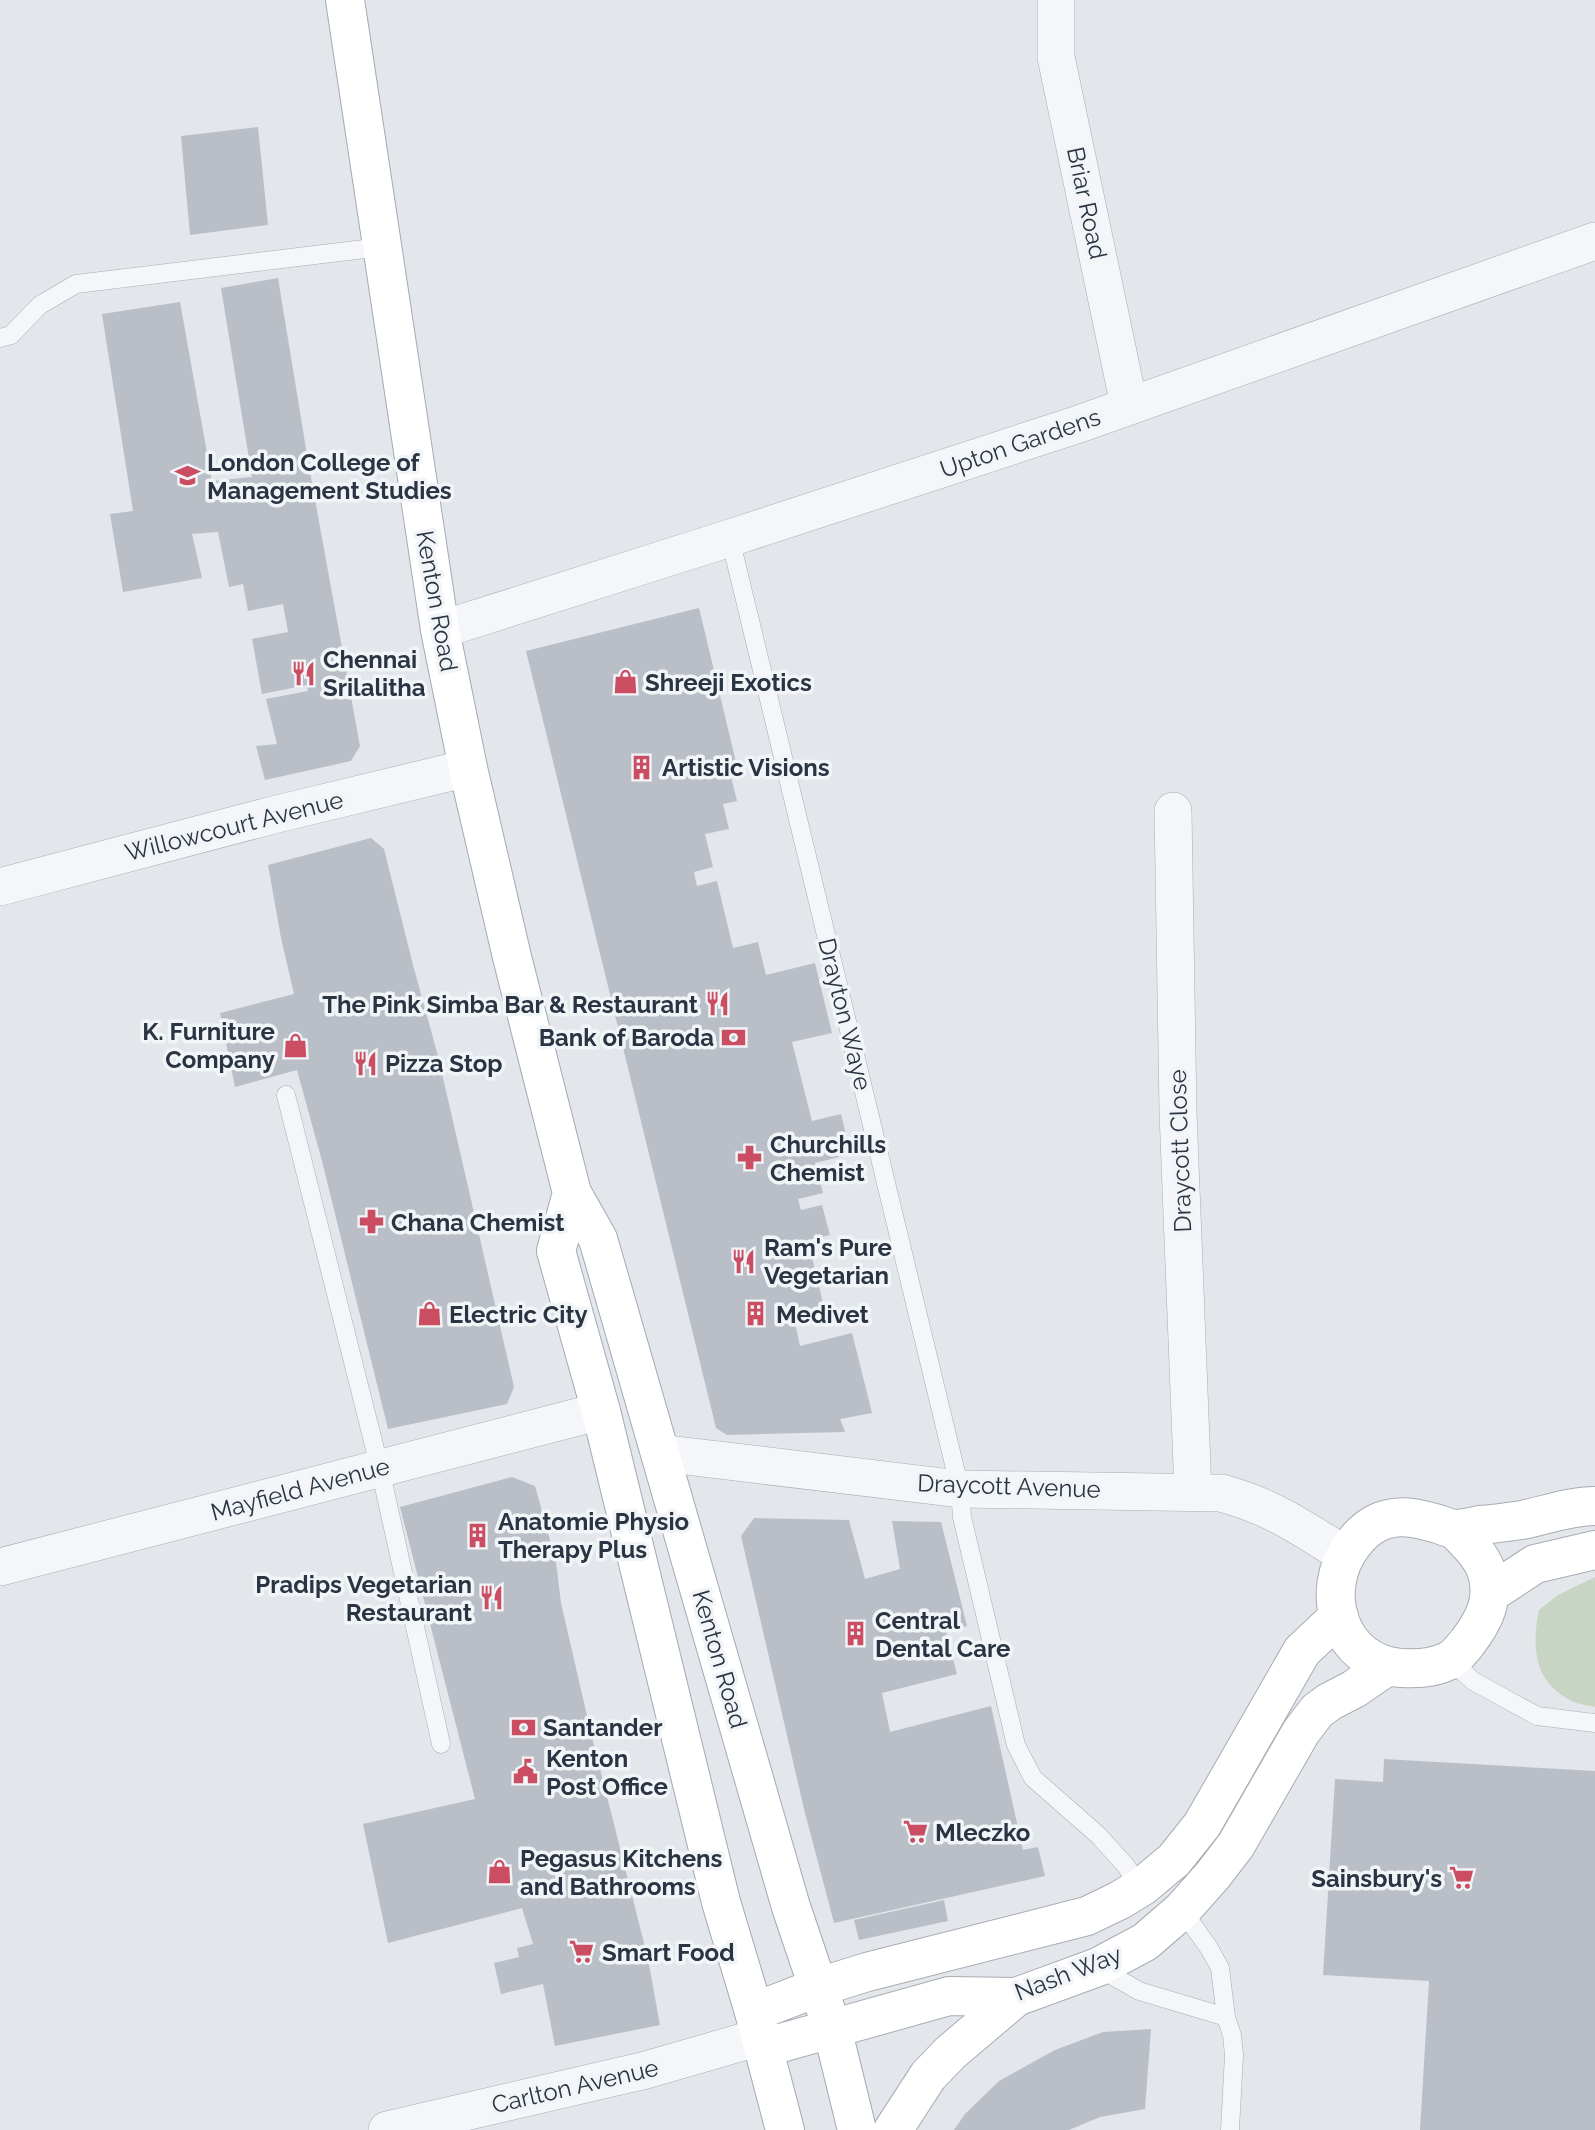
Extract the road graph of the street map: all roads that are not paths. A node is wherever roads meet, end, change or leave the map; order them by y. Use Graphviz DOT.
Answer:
graph roads {
  1 [pos="345,0"];
  2 [pos="1056,0"];
  3 [pos="1595,241"];
  4 [pos="381,247"];
  5 [pos="0,338"];
  6 [pos="1129,405"];
  7 [pos="730,538"];
  8 [pos="440,630"];
  9 [pos="468,768"];
  10 [pos="1173,811"];
  11 [pos="0,887"];
  12 [pos="286,1096"];
  13 [pos="572,1193"];
  14 [pos="601,1411"];
  15 [pos="660,1453"];
  16 [pos="380,1469"];
  17 [pos="960,1489"];
  18 [pos="1192,1492"];
  19 [pos="1595,1506"];
  20 [pos="1454,1529"];
  21 [pos="1595,1550"];
  22 [pos="1345,1555"];
  23 [pos="0,1567"];
  24 [pos="1491,1593"];
  25 [pos="1339,1616"];
  26 [pos="1450,1660"];
  27 [pos="1386,1667"];
  28 [pos="1595,1723"];
  29 [pos="440,1744"];
  30 [pos="1140,1888"];
  31 [pos="1182,1910"];
  32 [pos="1098,1967"];
  33 [pos="819,1987"];
  34 [pos="1016,1997"];
  35 [pos="1226,2017"];
  36 [pos="832,2028"];
  37 [pos="759,2032"];
  38 [pos="387,2130"];
  39 [pos="785,2130"];
  40 [pos="857,2130"];
  41 [pos="893,2130"];
  42 [pos="1230,2130"];
  1 -- 4 [label="main road, Kenton Road"];
  2 -- 6 [label="street, Briar Road"];
  3 -- 6 [label="street, Upton Gardens"];
  4 -- 5 [label="lane"];
  4 -- 8 [label="main road, Kenton Road"];
  6 -- 7 [label="street, Upton Gardens"];
  7 -- 8 [label="street, Upton Gardens"];
  7 -- 17 [label="lane, Drayton Waye"];
  8 -- 9 [label="main road, Kenton Road"];
  9 -- 11 [label="street, Willowcourt Avenue"];
  9 -- 13 [label="main road, Kenton Road"];
  10 -- 18 [label="street, Draycott Close"];
  12 -- 16 [label="lane"];
  13 -- 14 [label="main road, Kenton Road"];
  13 -- 15 [label="main road, Kenton Road"];
  14 -- 16 [label="street, Mayfield Avenue"];
  14 -- 37 [label="main road, Kenton Road"];
  15 -- 17 [label="street, Draycott Avenue"];
  15 -- 33 [label="main road, Kenton Road"];
  16 -- 23 [label="street, Mayfield Avenue"];
  16 -- 29 [label="lane"];
  17 -- 18 [label="street, Draycott Avenue"];
  17 -- 30 [label="lane, Drayton Waye"];
  18 -- 22 [label="street, Draycott Avenue"];
  19 -- 20 [label="main road"];
  20 -- 22 [label="main road"];
  20 -- 24 [label="main road"];
  21 -- 24 [label="main road"];
  22 -- 25 [label="main road"];
  24 -- 26 [label="main road"];
  25 -- 27 [label="main road"];
  25 -- 30 [label="main road, Nash Way"];
  26 -- 27 [label="main road"];
  26 -- 28 [label="lane"];
  27 -- 31 [label="main road, Nash Way"];
  30 -- 33 [label="main road, Nash Way"];
  31 -- 32 [label="main road, Nash Way"];
  31 -- 35 [label="lane"];
  32 -- 34 [label="main road, Nash Way"];
  32 -- 35 [label="lane"];
  33 -- 36 [label="main road, Kenton Road"];
  33 -- 37 [label="main road, Nash Way"];
  34 -- 36 [label="main road, Nash Way"];
  34 -- 41 [label="main road"];
  35 -- 42 [label="lane"];
  36 -- 37 [label="main road, Nash Way"];
  36 -- 40 [label="main road, Kenton Road"];
  37 -- 38 [label="street, Carlton Avenue"];
  37 -- 39 [label="main road, Kenton Road"];
}
